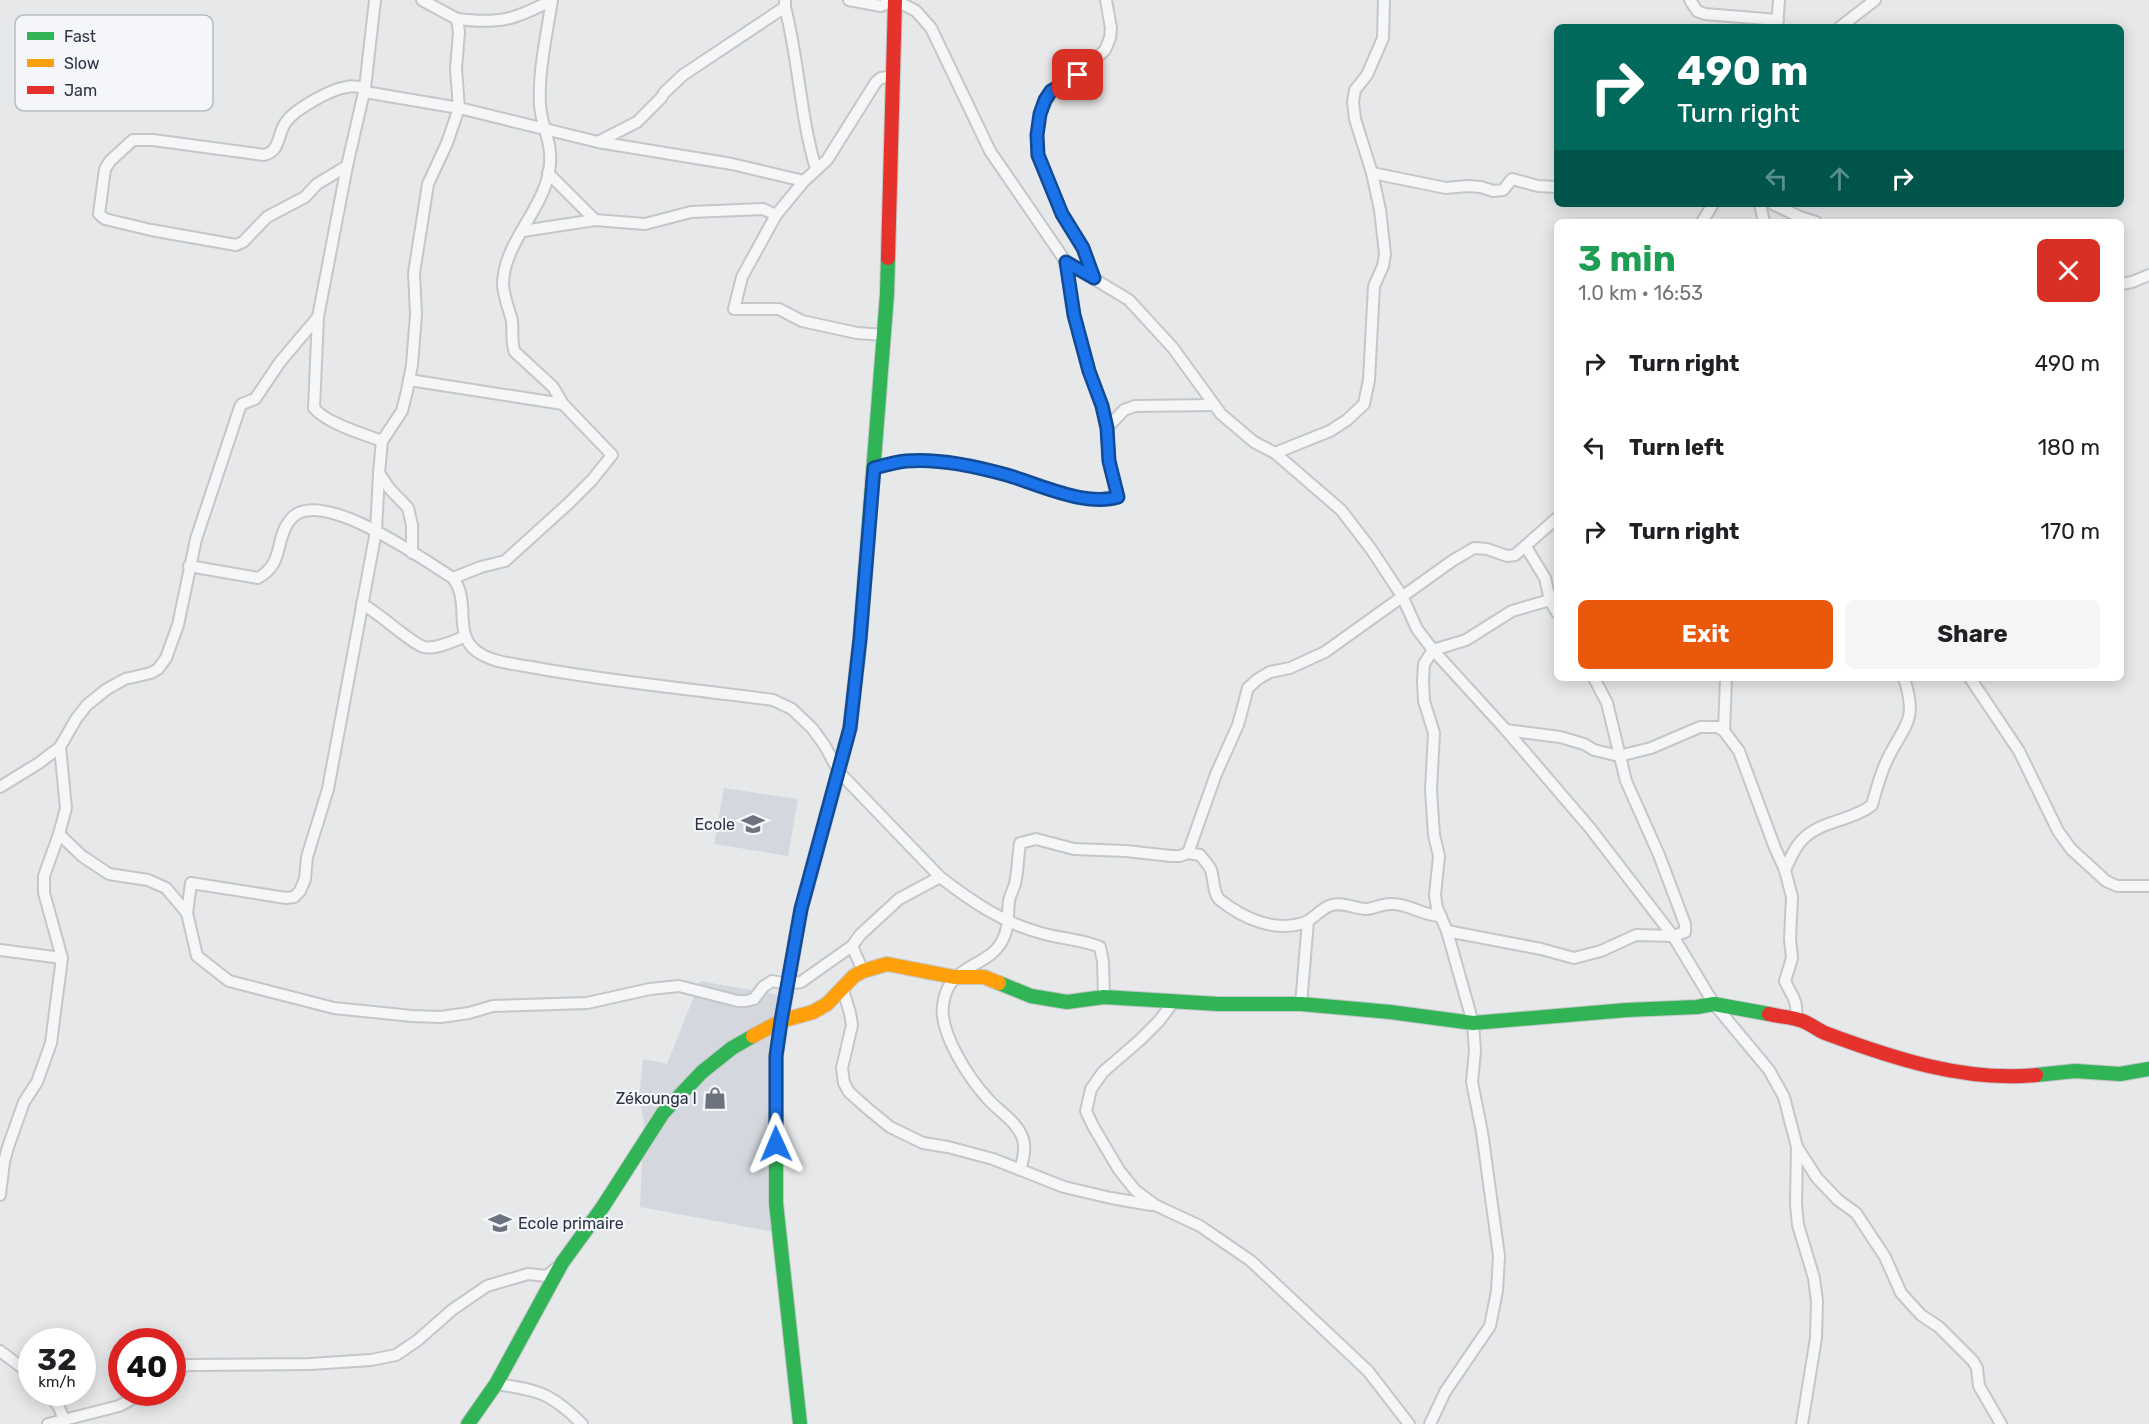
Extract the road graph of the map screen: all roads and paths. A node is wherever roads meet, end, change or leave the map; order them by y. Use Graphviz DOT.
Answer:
graph roads {
  1 [pos="375,0"];
  2 [pos="422,0"];
  3 [pos="552,0"];
  4 [pos="849,0"];
  5 [pos="895,0"];
  6 [pos="1106,0"];
  7 [pos="1384,0"];
  8 [pos="1690,0"];
  9 [pos="1779,0"];
  10 [pos="1875,0"];
  11 [pos="785,3"];
  12 [pos="457,19"];
  13 [pos="1777,24"];
  14 [pos="1844,24"];
  15 [pos="893,75"];
  16 [pos="365,90"];
  17 [pos="459,108"];
  18 [pos="546,129"];
  19 [pos="598,142"];
  20 [pos="347,166"];
  21 [pos="816,170"];
  22 [pos="548,173"];
  23 [pos="1372,173"];
  24 [pos="804,181"];
  25 [pos="1554,187"];
  26 [pos="1779,207"];
  27 [pos="776,215"];
  28 [pos="1806,219"];
  29 [pos="595,220"];
  30 [pos="523,231"];
  31 [pos="1066,262"];
  32 [pos="2149,275"];
  33 [pos="1094,278"];
  34 [pos="2124,283"];
  35 [pos="318,317"];
  36 [pos="884,335"];
  37 [pos="409,380"];
  38 [pos="563,404"];
  39 [pos="1214,405"];
  40 [pos="1107,428"];
  41 [pos="382,441"];
  42 [pos="1275,453"];
  43 [pos="874,468"];
  44 [pos="379,473"];
  45 [pos="1554,521"];
  46 [pos="376,531"];
  47 [pos="1526,547"];
  48 [pos="412,553"];
  49 [pos="189,566"];
  50 [pos="453,578"];
  51 [pos="1402,596"];
  52 [pos="1553,598"];
  53 [pos="362,604"];
  54 [pos="464,637"];
  55 [pos="1432,650"];
  56 [pos="1596,681"];
  57 [pos="1726,681"];
  58 [pos="1905,681"];
  59 [pos="1972,681"];
  60 [pos="1506,730"];
  61 [pos="1724,730"];
  62 [pos="60,747"];
  63 [pos="1619,756"];
  64 [pos="838,772"];
  65 [pos="0,787"];
  66 [pos="59,834"];
  67 [pos="1188,853"];
  68 [pos="1785,870"];
  69 [pos="940,878"];
  70 [pos="2149,886"];
  71 [pos="187,913"];
  72 [pos="1441,916"];
  73 [pos="1308,921"];
  74 [pos="1009,922"];
  75 [pos="1447,931"];
  76 [pos="1673,936"];
  77 [pos="852,946"];
  78 [pos="0,950"];
  79 [pos="62,958"];
  80 [pos="863,971"];
  81 [pos="954,977"];
  82 [pos="787,984"];
  83 [pos="842,987"];
  84 [pos="1104,997"];
  85 [pos="1174,1001"];
  86 [pos="1301,1004"];
  87 [pos="1714,1004"];
  88 [pos="1796,1019"];
  89 [pos="781,1021"];
  90 [pos="1473,1023"];
  91 [pos="2149,1069"];
  92 [pos="1797,1147"];
  93 [pos="1020,1170"];
  94 [pos="0,1195"];
  95 [pos="1155,1205"];
  96 [pos="562,1263"];
  97 [pos="0,1351"];
  98 [pos="18,1365"];
  99 [pos="186,1366"];
  100 [pos="496,1384"];
  101 [pos="59,1406"];
  102 [pos="119,1406"];
  103 [pos="64,1420"];
  104 [pos="48,1424"];
  105 [pos="468,1424"];
  106 [pos="582,1424"];
  107 [pos="800,1424"];
  108 [pos="1409,1424"];
  109 [pos="1430,1424"];
  110 [pos="1802,1424"];
  111 [pos="2001,1424"];
  1 -- 16 [label="street"];
  2 -- 12 [label="street"];
  3 -- 12 [label="street"];
  3 -- 18 [label="street"];
  4 -- 5 [label="street"];
  5 -- 15 [label="street"];
  5 -- 31 [label="street"];
  6 -- 33 [label="street"];
  7 -- 23 [label="street"];
  8 -- 13 [label="street"];
  9 -- 13 [label="street"];
  10 -- 14 [label="street"];
  11 -- 19 [label="street"];
  11 -- 21 [label="street"];
  12 -- 17 [label="street"];
  15 -- 21 [label="street"];
  15 -- 36 [label="street"];
  16 -- 17 [label="street"];
  16 -- 20 [label="street"];
  16 -- 20 [label="street"];
  17 -- 18 [label="street"];
  17 -- 37 [label="street"];
  18 -- 19 [label="street"];
  18 -- 22 [label="street"];
  19 -- 24 [label="street"];
  20 -- 35 [label="street"];
  21 -- 24 [label="street"];
  22 -- 29 [label="street"];
  22 -- 30 [label="street"];
  23 -- 25 [label="street"];
  23 -- 42 [label="street"];
  24 -- 27 [label="street"];
  26 -- 28 [label="street"];
  27 -- 29 [label="street"];
  27 -- 36 [label="street"];
  29 -- 30 [label="street"];
  30 -- 38 [label="street"];
  31 -- 33 [label="street"];
  31 -- 40 [label="street"];
  32 -- 34 [label="street"];
  33 -- 39 [label="street"];
  35 -- 41 [label="street"];
  35 -- 49 [label="street"];
  36 -- 43 [label="street"];
  37 -- 38 [label="street"];
  37 -- 41 [label="street"];
  38 -- 50 [label="street"];
  39 -- 40 [label="street"];
  39 -- 42 [label="street"];
  40 -- 43 [label="street"];
  41 -- 44 [label="street"];
  42 -- 51 [label="street"];
  43 -- 64 [label="street"];
  44 -- 46 [label="street"];
  44 -- 48 [label="street"];
  45 -- 47 [label="street"];
  46 -- 48 [label="street"];
  46 -- 49 [label="street"];
  46 -- 53 [label="street"];
  47 -- 51 [label="street"];
  47 -- 52 [label="street"];
  48 -- 50 [label="street"];
  49 -- 62 [label="street"];
  50 -- 54 [label="street"];
  51 -- 55 [label="street"];
  51 -- 67 [label="street"];
  52 -- 55 [label="street"];
  53 -- 54 [label="street"];
  53 -- 71 [label="street"];
  54 -- 64 [label="street"];
  55 -- 60 [label="street"];
  55 -- 72 [label="street"];
  56 -- 63 [label="street"];
  57 -- 61 [label="street"];
  58 -- 68 [label="street"];
  59 -- 70 [label="street"];
  60 -- 63 [label="street"];
  60 -- 76 [label="street"];
  61 -- 63 [label="street"];
  61 -- 68 [label="street"];
  62 -- 65 [label="street"];
  62 -- 66 [label="street"];
  63 -- 76 [label="street"];
  64 -- 69 [label="street"];
  64 -- 82 [label="street"];
  66 -- 71 [label="street"];
  66 -- 79 [label="street"];
  67 -- 73 [label="street"];
  67 -- 74 [label="street"];
  68 -- 88 [label="street"];
  69 -- 74 [label="street"];
  69 -- 77 [label="street"];
  71 -- 82 [label="street"];
  72 -- 73 [label="street"];
  72 -- 75 [label="street"];
  73 -- 86 [label="street"];
  74 -- 81 [label="street"];
  74 -- 84 [label="street"];
  75 -- 76 [label="street"];
  75 -- 90 [label="street"];
  76 -- 87 [label="street"];
  77 -- 80 [label="street"];
  77 -- 82 [label="street"];
  78 -- 79 [label="street"];
  79 -- 94 [label="street"];
  80 -- 81 [label="street"];
  80 -- 83 [label="street"];
  81 -- 84 [label="street"];
  81 -- 93 [label="street"];
  82 -- 89 [label="street"];
  83 -- 89 [label="street"];
  83 -- 93 [label="street"];
  84 -- 85 [label="street"];
  85 -- 86 [label="street"];
  85 -- 95 [label="street"];
  86 -- 90 [label="street"];
  87 -- 88 [label="street"];
  87 -- 90 [label="street"];
  87 -- 92 [label="street"];
  88 -- 91 [label="street"];
  89 -- 96 [label="street"];
  89 -- 107 [label="street"];
  90 -- 109 [label="street"];
  92 -- 110 [label="street"];
  92 -- 111 [label="street"];
  93 -- 95 [label="street"];
  95 -- 108 [label="street"];
  96 -- 99 [label="street"];
  96 -- 100 [label="street"];
  97 -- 98 [label="street"];
  100 -- 105 [label="street"];
  100 -- 106 [label="street"];
  101 -- 103 [label="street"];
  102 -- 103 [label="street"];
  103 -- 104 [label="street"];
}
